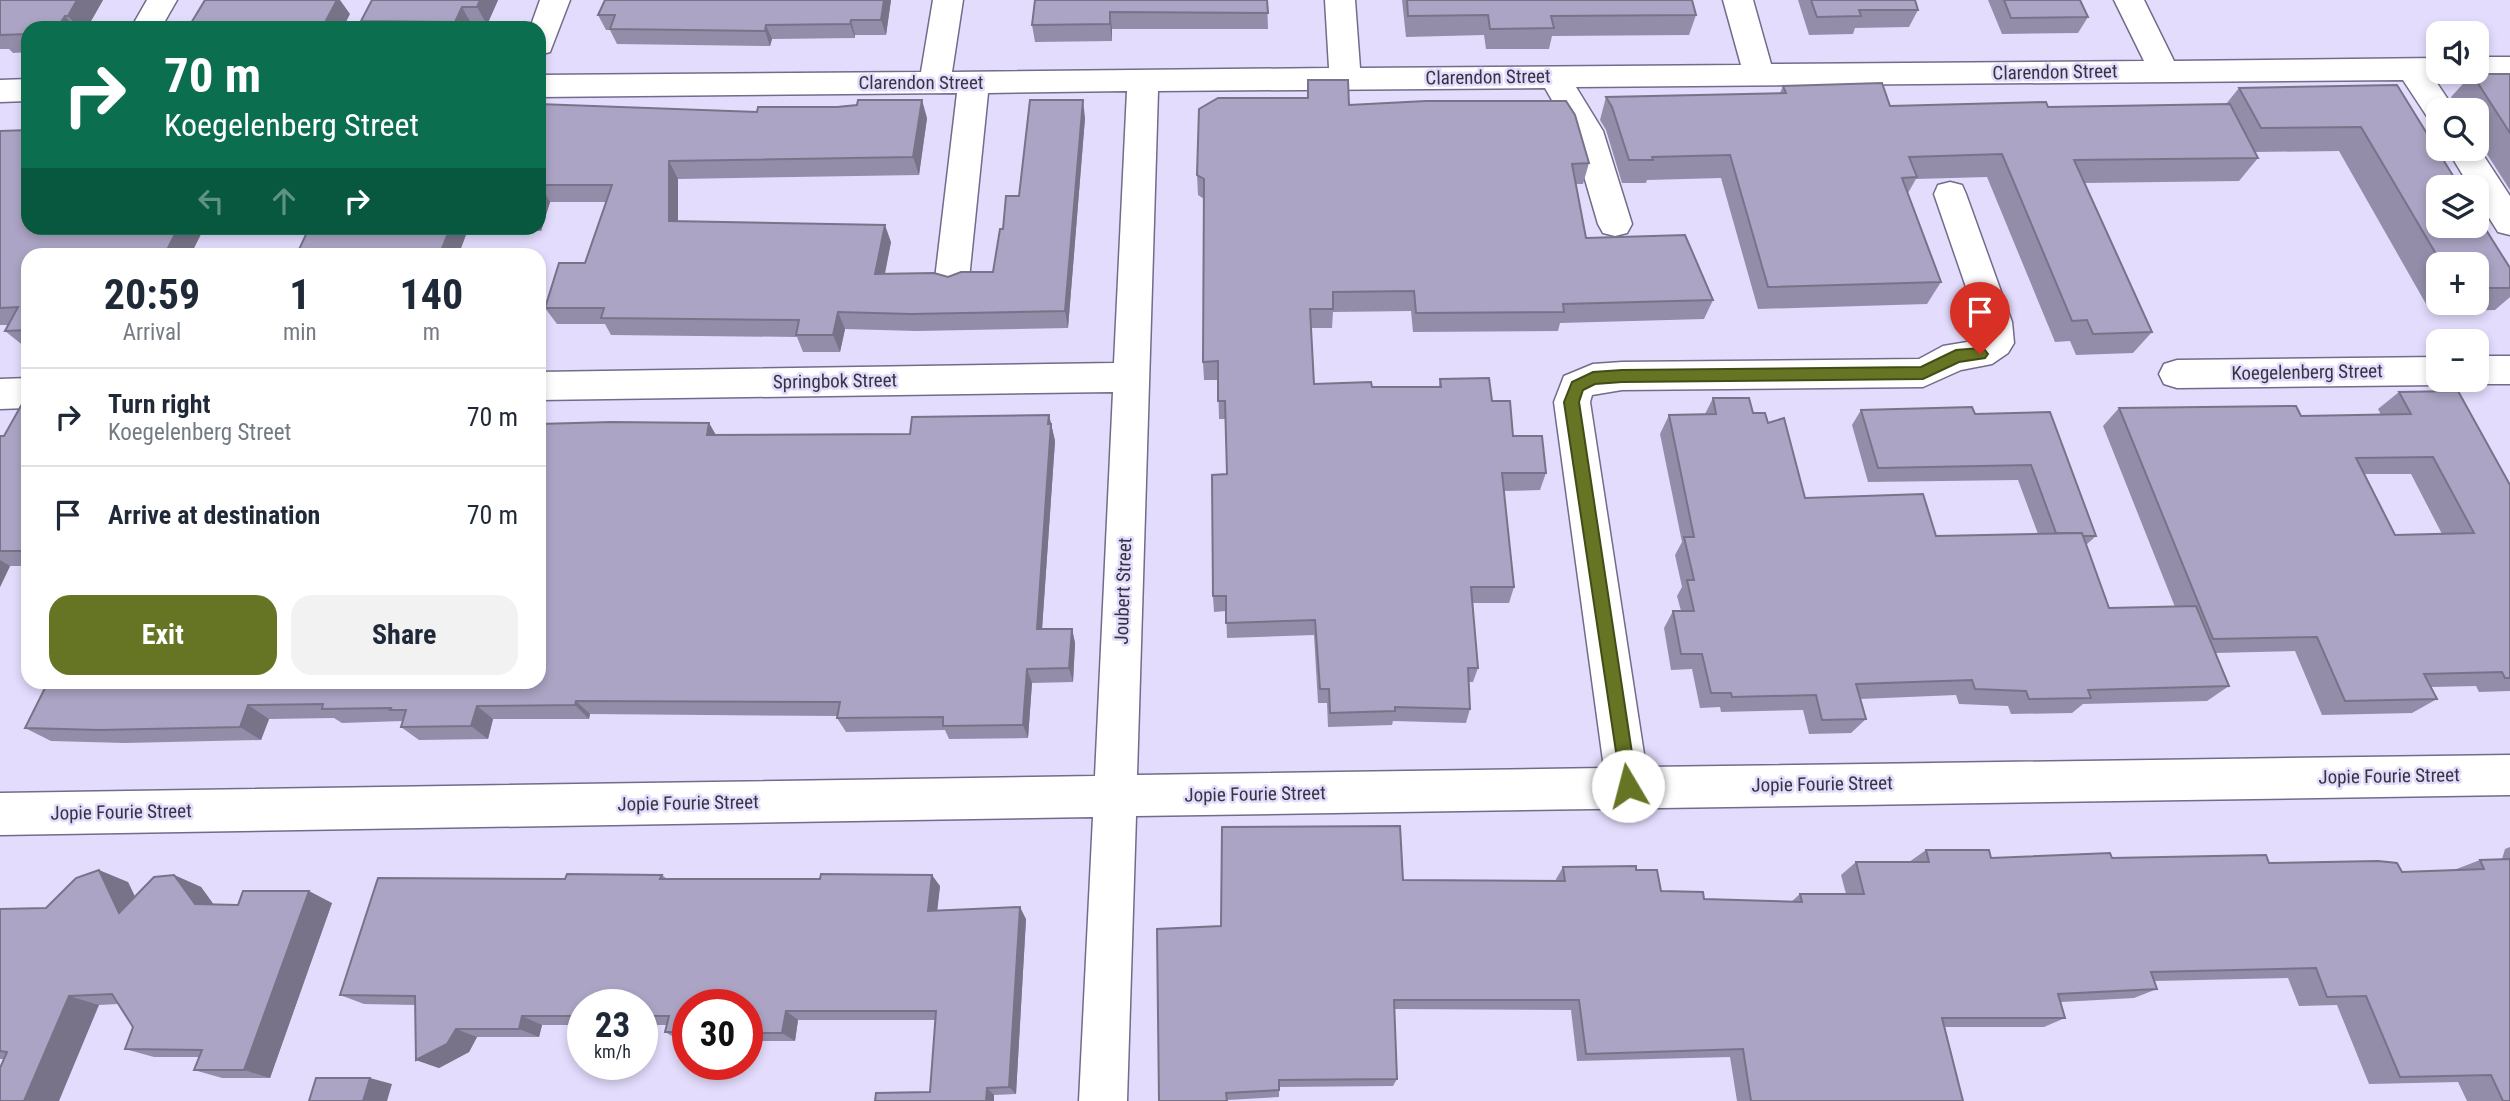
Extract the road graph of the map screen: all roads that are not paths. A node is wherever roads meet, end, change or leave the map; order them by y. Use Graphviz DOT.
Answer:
graph roads {
  1 [pos="162,0"];
  2 [pos="555,0"];
  3 [pos="948,0"];
  4 [pos="1340,0"];
  5 [pos="1738,0"];
  6 [pos="2129,0"];
  7 [pos="150,21"];
  8 [pos="546,25"];
  9 [pos="2489,68"];
  10 [pos="2510,68"];
  11 [pos="2425,69"];
  12 [pos="2164,71"];
  13 [pos="1759,75"];
  14 [pos="1555,76"];
  15 [pos="1345,78"];
  16 [pos="1143,80"];
  17 [pos="935,82"];
  18 [pos="974,82"];
  19 [pos="546,86"];
  20 [pos="21,90"];
  21 [pos="0,91"];
  22 [pos="2435,98"];
  23 [pos="2471,161"];
  24 [pos="1950,194"];
  25 [pos="1615,223"];
  26 [pos="2510,223"];
  27 [pos="952,279"];
  28 [pos="2489,370"];
  29 [pos="2510,370"];
  30 [pos="2426,371"];
  31 [pos="2177,374"];
  32 [pos="1132,377"];
  33 [pos="546,386"];
  34 [pos="21,393"];
  35 [pos="0,394"];
  36 [pos="2510,775"];
  37 [pos="1628,786"];
  38 [pos="1115,797"];
  39 [pos="0,814"];
  40 [pos="1103,1101"];
  1 -- 7 [label="street"];
  2 -- 8 [label="street"];
  3 -- 17 [label="street"];
  4 -- 15 [label="street"];
  5 -- 13 [label="street"];
  6 -- 12 [label="street"];
  9 -- 10 [label="street"];
  11 -- 12 [label="street, Clarendon Street"];
  11 -- 22 [label="street"];
  12 -- 13 [label="street, Clarendon Street"];
  13 -- 14 [label="street, Clarendon Street"];
  14 -- 15 [label="street, Clarendon Street"];
  14 -- 25 [label="street"];
  15 -- 16 [label="street, Clarendon Street"];
  16 -- 18 [label="street, Clarendon Street"];
  16 -- 32 [label="street, Joubert Street"];
  17 -- 18 [label="street, Clarendon Street"];
  17 -- 19 [label="street, Clarendon Street"];
  18 -- 27 [label="street"];
  20 -- 21 [label="street"];
  23 -- 26 [label="street"];
  24 -- 37 [label="street"];
  28 -- 29 [label="street"];
  30 -- 31 [label="street, Koegelenberg Street"];
  32 -- 33 [label="street, Springbok Street"];
  32 -- 38 [label="street, Joubert Street"];
  34 -- 35 [label="street"];
  36 -- 37 [label="street, Jopie Fourie Street"];
  37 -- 38 [label="street, Jopie Fourie Street"];
  38 -- 39 [label="street, Jopie Fourie Street"];
  38 -- 40 [label="street, Joubert Street"];
}
